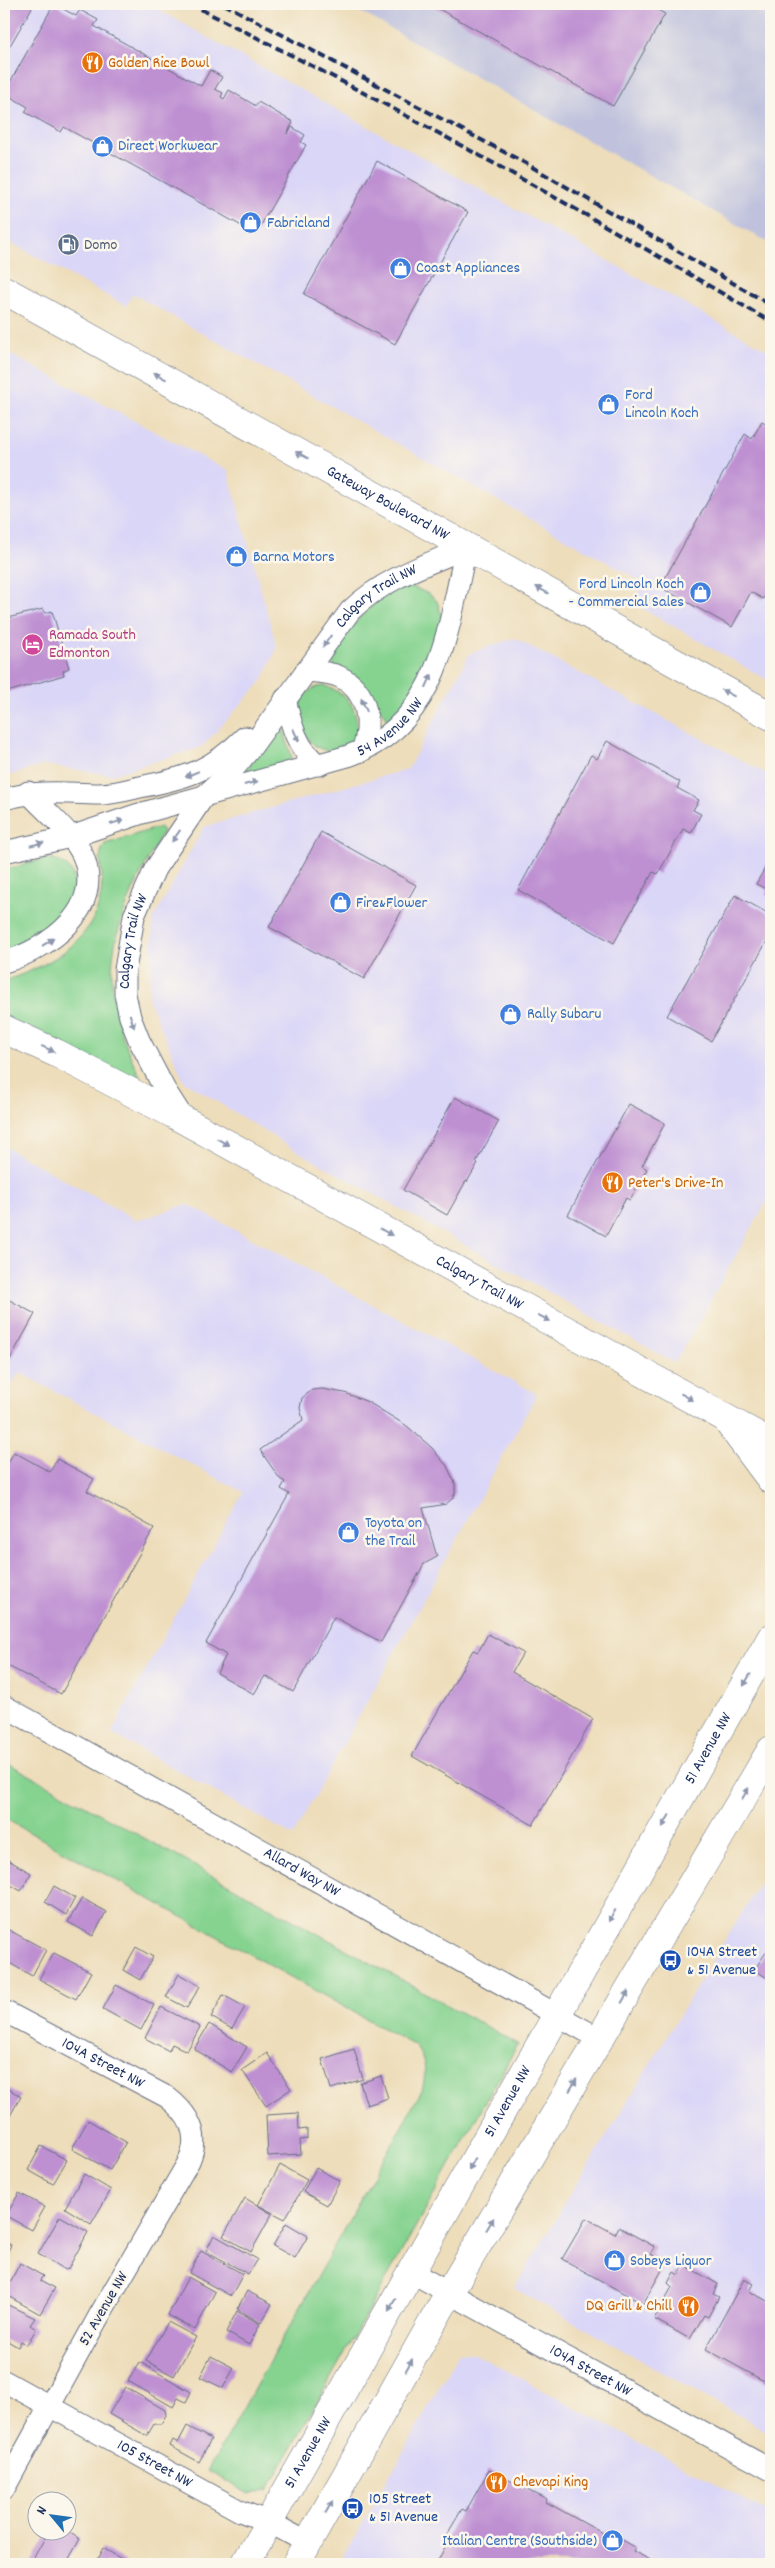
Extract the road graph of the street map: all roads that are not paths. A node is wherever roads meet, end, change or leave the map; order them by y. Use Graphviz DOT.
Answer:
graph roads {
  1 [pos="4,290"];
  2 [pos="466,548"];
  3 [pos="306,671"];
  4 [pos="279,707"];
  5 [pos="771,716"];
  6 [pos="362,752"];
  7 [pos="319,765"];
  8 [pos="28,792"];
  9 [pos="204,796"];
  10 [pos="4,799"];
  11 [pos="70,837"];
  12 [pos="4,852"];
  13 [pos="4,962"];
  14 [pos="4,1029"];
  15 [pos="186,1122"];
  16 [pos="725,1418"];
  17 [pos="771,1443"];
  18 [pos="771,1480"];
  19 [pos="771,1638"];
  20 [pos="4,1706"];
  21 [pos="771,1750"];
  22 [pos="4,2011"];
  23 [pos="556,2014"];
  24 [pos="600,2039"];
  25 [pos="192,2127"];
  26 [pos="411,2272"];
  27 [pos="449,2293"];
  28 [pos="4,2381"];
  29 [pos="49,2407"];
  30 [pos="771,2470"];
  31 [pos="4,2489"];
  32 [pos="269,2522"];
  33 [pos="302,2554"];
  34 [pos="246,2564"];
  2 -- 1 [label="main road, Gateway Boulevard NW, one-way"];
  2 -- 3 [label="street, Calgary Trail NW, one-way"];
  5 -- 2 [label="main road, Gateway Boulevard NW, one-way"];
  6 -- 2 [label="street, 54 Avenue NW, one-way"];
  3 -- 4 [label="street, Calgary Trail NW"];
  6 -- 3 [label="street, one-way"];
  4 -- 7 [label="street, one-way"];
  4 -- 8 [label="street, Calgary Trail NW, one-way"];
  4 -- 9 [label="street, Calgary Trail NW"];
  6 -- 7 [label="street, 54 Avenue NW"];
  9 -- 7 [label="street, 54 Avenue NW, one-way"];
  8 -- 10 [label="street, Calgary Trail NW"];
  8 -- 11 [label="street"];
  11 -- 9 [label="street, Calgary Trail NW, one-way"];
  9 -- 15 [label="street, Calgary Trail NW, one-way"];
  12 -- 11 [label="street, Calgary Trail NW, one-way"];
  13 -- 11 [label="street, one-way"];
  14 -- 15 [label="main road, Calgary Trail NW, one-way"];
  15 -- 16 [label="main road, Calgary Trail NW, one-way"];
  16 -- 17 [label="main road, Calgary Trail NW"];
  16 -- 18 [label="main road"];
  19 -- 23 [label="main road, 51 Avenue NW, one-way"];
  20 -- 23 [label="street, Allard Way NW"];
  24 -- 21 [label="main road, one-way"];
  22 -- 25 [label="street, 104A Street NW"];
  23 -- 24 [label="street, Allard Way NW"];
  23 -- 26 [label="main road, 51 Avenue NW, one-way"];
  27 -- 24 [label="main road, one-way"];
  25 -- 29 [label="street, 52 Avenue NW"];
  26 -- 27 [label="street, 104A Street NW"];
  26 -- 32 [label="main road, 51 Avenue NW, one-way"];
  27 -- 30 [label="street, 104A Street NW"];
  33 -- 27 [label="main road, one-way"];
  28 -- 29 [label="street, 105 Street NW"];
  29 -- 31 [label="street, 52 Avenue NW"];
  29 -- 32 [label="street, 105 Street NW"];
  32 -- 33 [label="street, 105 Street NW"];
  32 -- 34 [label="main road, 51 Avenue NW"];
}
